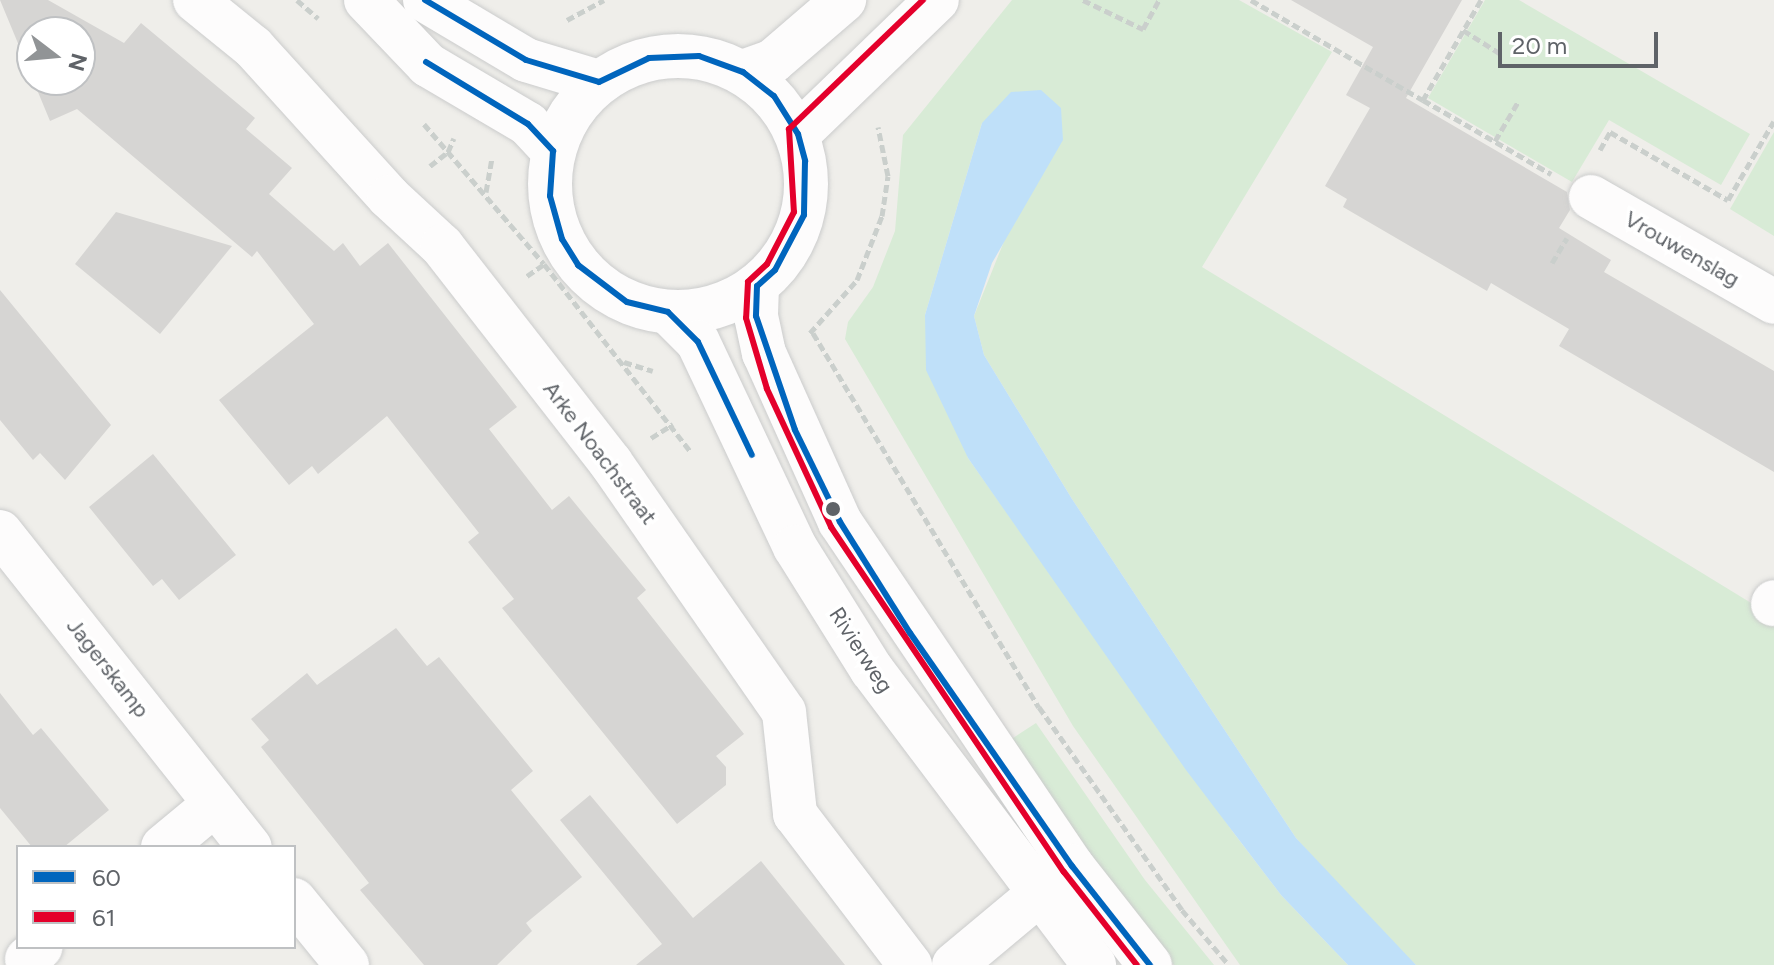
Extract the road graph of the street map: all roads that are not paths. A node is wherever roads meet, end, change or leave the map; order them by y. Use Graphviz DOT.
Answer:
graph roads {
  1 [pos="195,0"];
  2 [pos="366,0"];
  3 [pos="425,0"];
  4 [pos="844,0"];
  5 [pos="937,0"];
  6 [pos="743,72"];
  7 [pos="599,82"];
  8 [pos="798,134"];
  9 [pos="553,151"];
  10 [pos="1584,193"];
  11 [pos="757,286"];
  12 [pos="1774,302"];
  13 [pos="668,312"];
  14 [pos="0,532"];
  15 [pos="215,804"];
  16 [pos="165,845"];
  17 [pos="248,845"];
  18 [pos="1057,879"];
  19 [pos="296,902"];
  20 [pos="1128,958"];
  21 [pos="347,965"];
  22 [pos="910,965"];
  23 [pos="954,965"];
  24 [pos="1094,965"];
  1 -- 22 [label="street, Arke Noachstraat"];
  2 -- 9 [label="street"];
  3 -- 7 [label="street"];
  4 -- 6 [label="street"];
  5 -- 8 [label="street"];
  6 -- 7 [label="street"];
  6 -- 8 [label="street"];
  7 -- 9 [label="street"];
  8 -- 11 [label="street"];
  9 -- 13 [label="street"];
  10 -- 12 [label="street, Vrouwenslag"];
  11 -- 13 [label="street"];
  11 -- 18 [label="street, Rivierweg"];
  13 -- 18 [label="street, Rivierweg"];
  14 -- 15 [label="street, Jagerskamp"];
  15 -- 16 [label="street"];
  15 -- 17 [label="street, Jagerskamp"];
  18 -- 20 [label="street, Rivierweg"];
  18 -- 23 [label="street"];
  18 -- 24 [label="street, Rivierweg"];
  19 -- 21 [label="street"];
}
